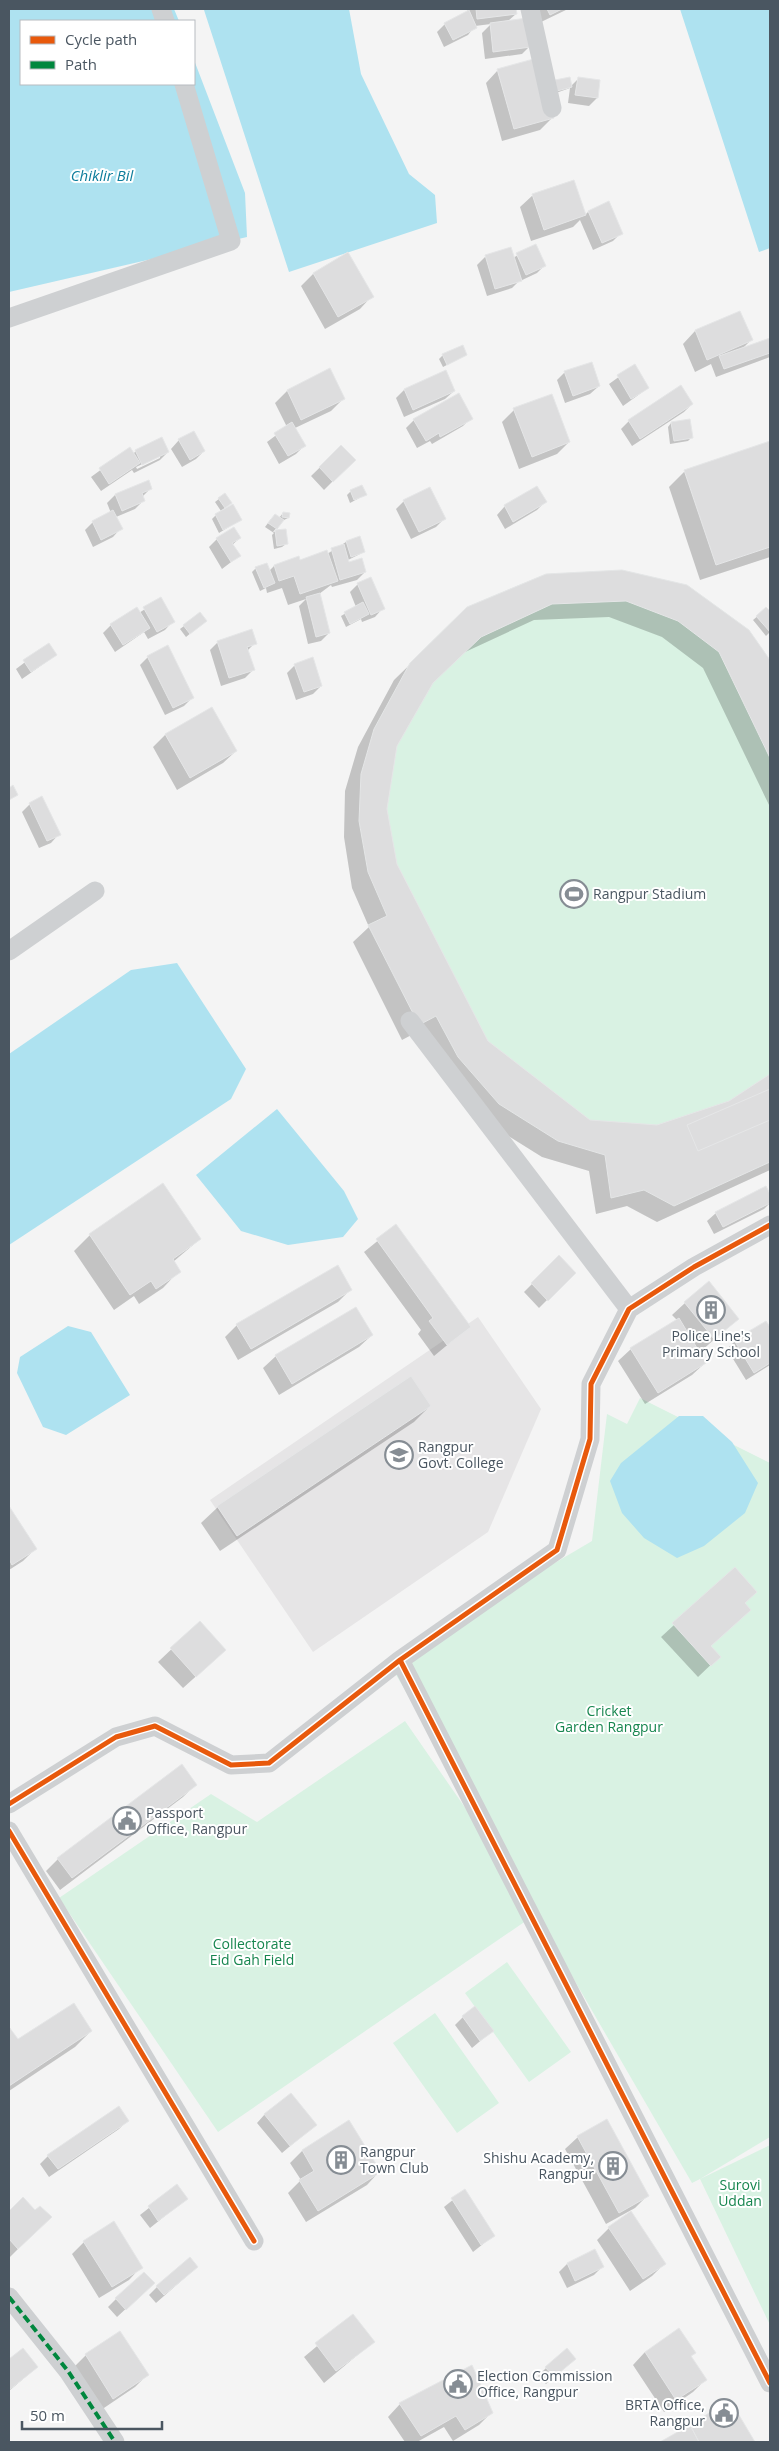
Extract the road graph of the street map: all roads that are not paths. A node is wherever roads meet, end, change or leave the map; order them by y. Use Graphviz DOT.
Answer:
graph roads {
  1 [pos="530,9"];
  2 [pos="184,85"];
  3 [pos="552,108"];
  4 [pos="9,318"];
  5 [pos="95,891"];
  6 [pos="9,951"];
  7 [pos="410,1021"];
  8 [pos="770,1225"];
  9 [pos="629,1309"];
  10 [pos="400,1660"];
  11 [pos="9,1804"];
  12 [pos="9,1831"];
  13 [pos="254,2241"];
  14 [pos="9,2297"];
  15 [pos="770,2382"];
  16 [pos="115,2442"];
  1 -- 3 [label="street"];
  2 -- 4 [label="street"];
  5 -- 6 [label="street"];
  7 -- 9 [label="street"];
  8 -- 9 [label="street"];
  9 -- 10 [label="street"];
  10 -- 11 [label="street"];
  10 -- 15 [label="street"];
  12 -- 13 [label="street"];
  14 -- 16 [label="street"];
}
